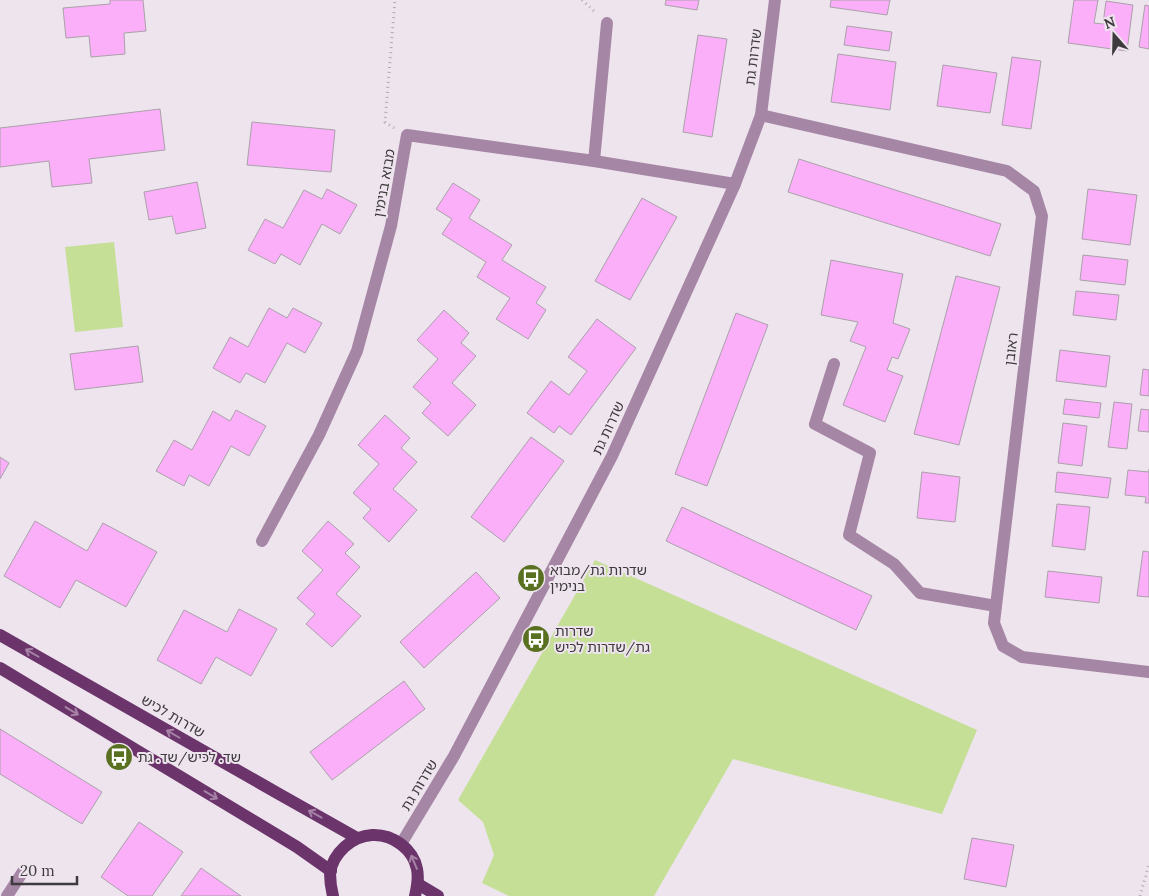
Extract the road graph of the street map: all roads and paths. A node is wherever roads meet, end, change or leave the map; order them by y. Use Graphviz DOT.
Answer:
graph roads {
  1 [pos="394,0"];
  2 [pos="775,0"];
  3 [pos="607,23"];
  4 [pos="761,115"];
  5 [pos="407,136"];
  6 [pos="594,162"];
  7 [pos="736,184"];
  8 [pos="834,364"];
  9 [pos="262,541"];
  10 [pos="996,606"];
  11 [pos="0,635"];
  12 [pos="0,668"];
  13 [pos="1149,672"];
  14 [pos="358,838"];
  15 [pos="401,844"];
  16 [pos="1149,864"];
  17 [pos="24,870"];
  18 [pos="330,871"];
  19 [pos="416,890"];
  20 [pos="7,896"];
  21 [pos="333,896"];
  22 [pos="438,896"];
  23 [pos="1140,896"];
  1 -- 5 [label="path"];
  2 -- 4 [label="street, שדרות גת"];
  3 -- 6 [label="street"];
  4 -- 7 [label="street, שדרות גת"];
  4 -- 10 [label="street, ראובן"];
  5 -- 6 [label="street, מבוא בנימין"];
  5 -- 9 [label="street, מבוא בנימין"];
  6 -- 7 [label="street, מבוא בנימין"];
  7 -- 15 [label="street, שדרות גת"];
  8 -- 10 [label="street"];
  10 -- 13 [label="street, ראובן"];
  14 -- 11 [label="main road, שדרות לכיש, one-way"];
  12 -- 18 [label="main road, one-way"];
  14 -- 15 [label="main road"];
  14 -- 18 [label="main road"];
  19 -- 15 [label="main road, one-way"];
  16 -- 23 [label="path"];
  17 -- 20 [label="street"];
  18 -- 21 [label="main road"];
  19 -- 22 [label="main road"];
}
